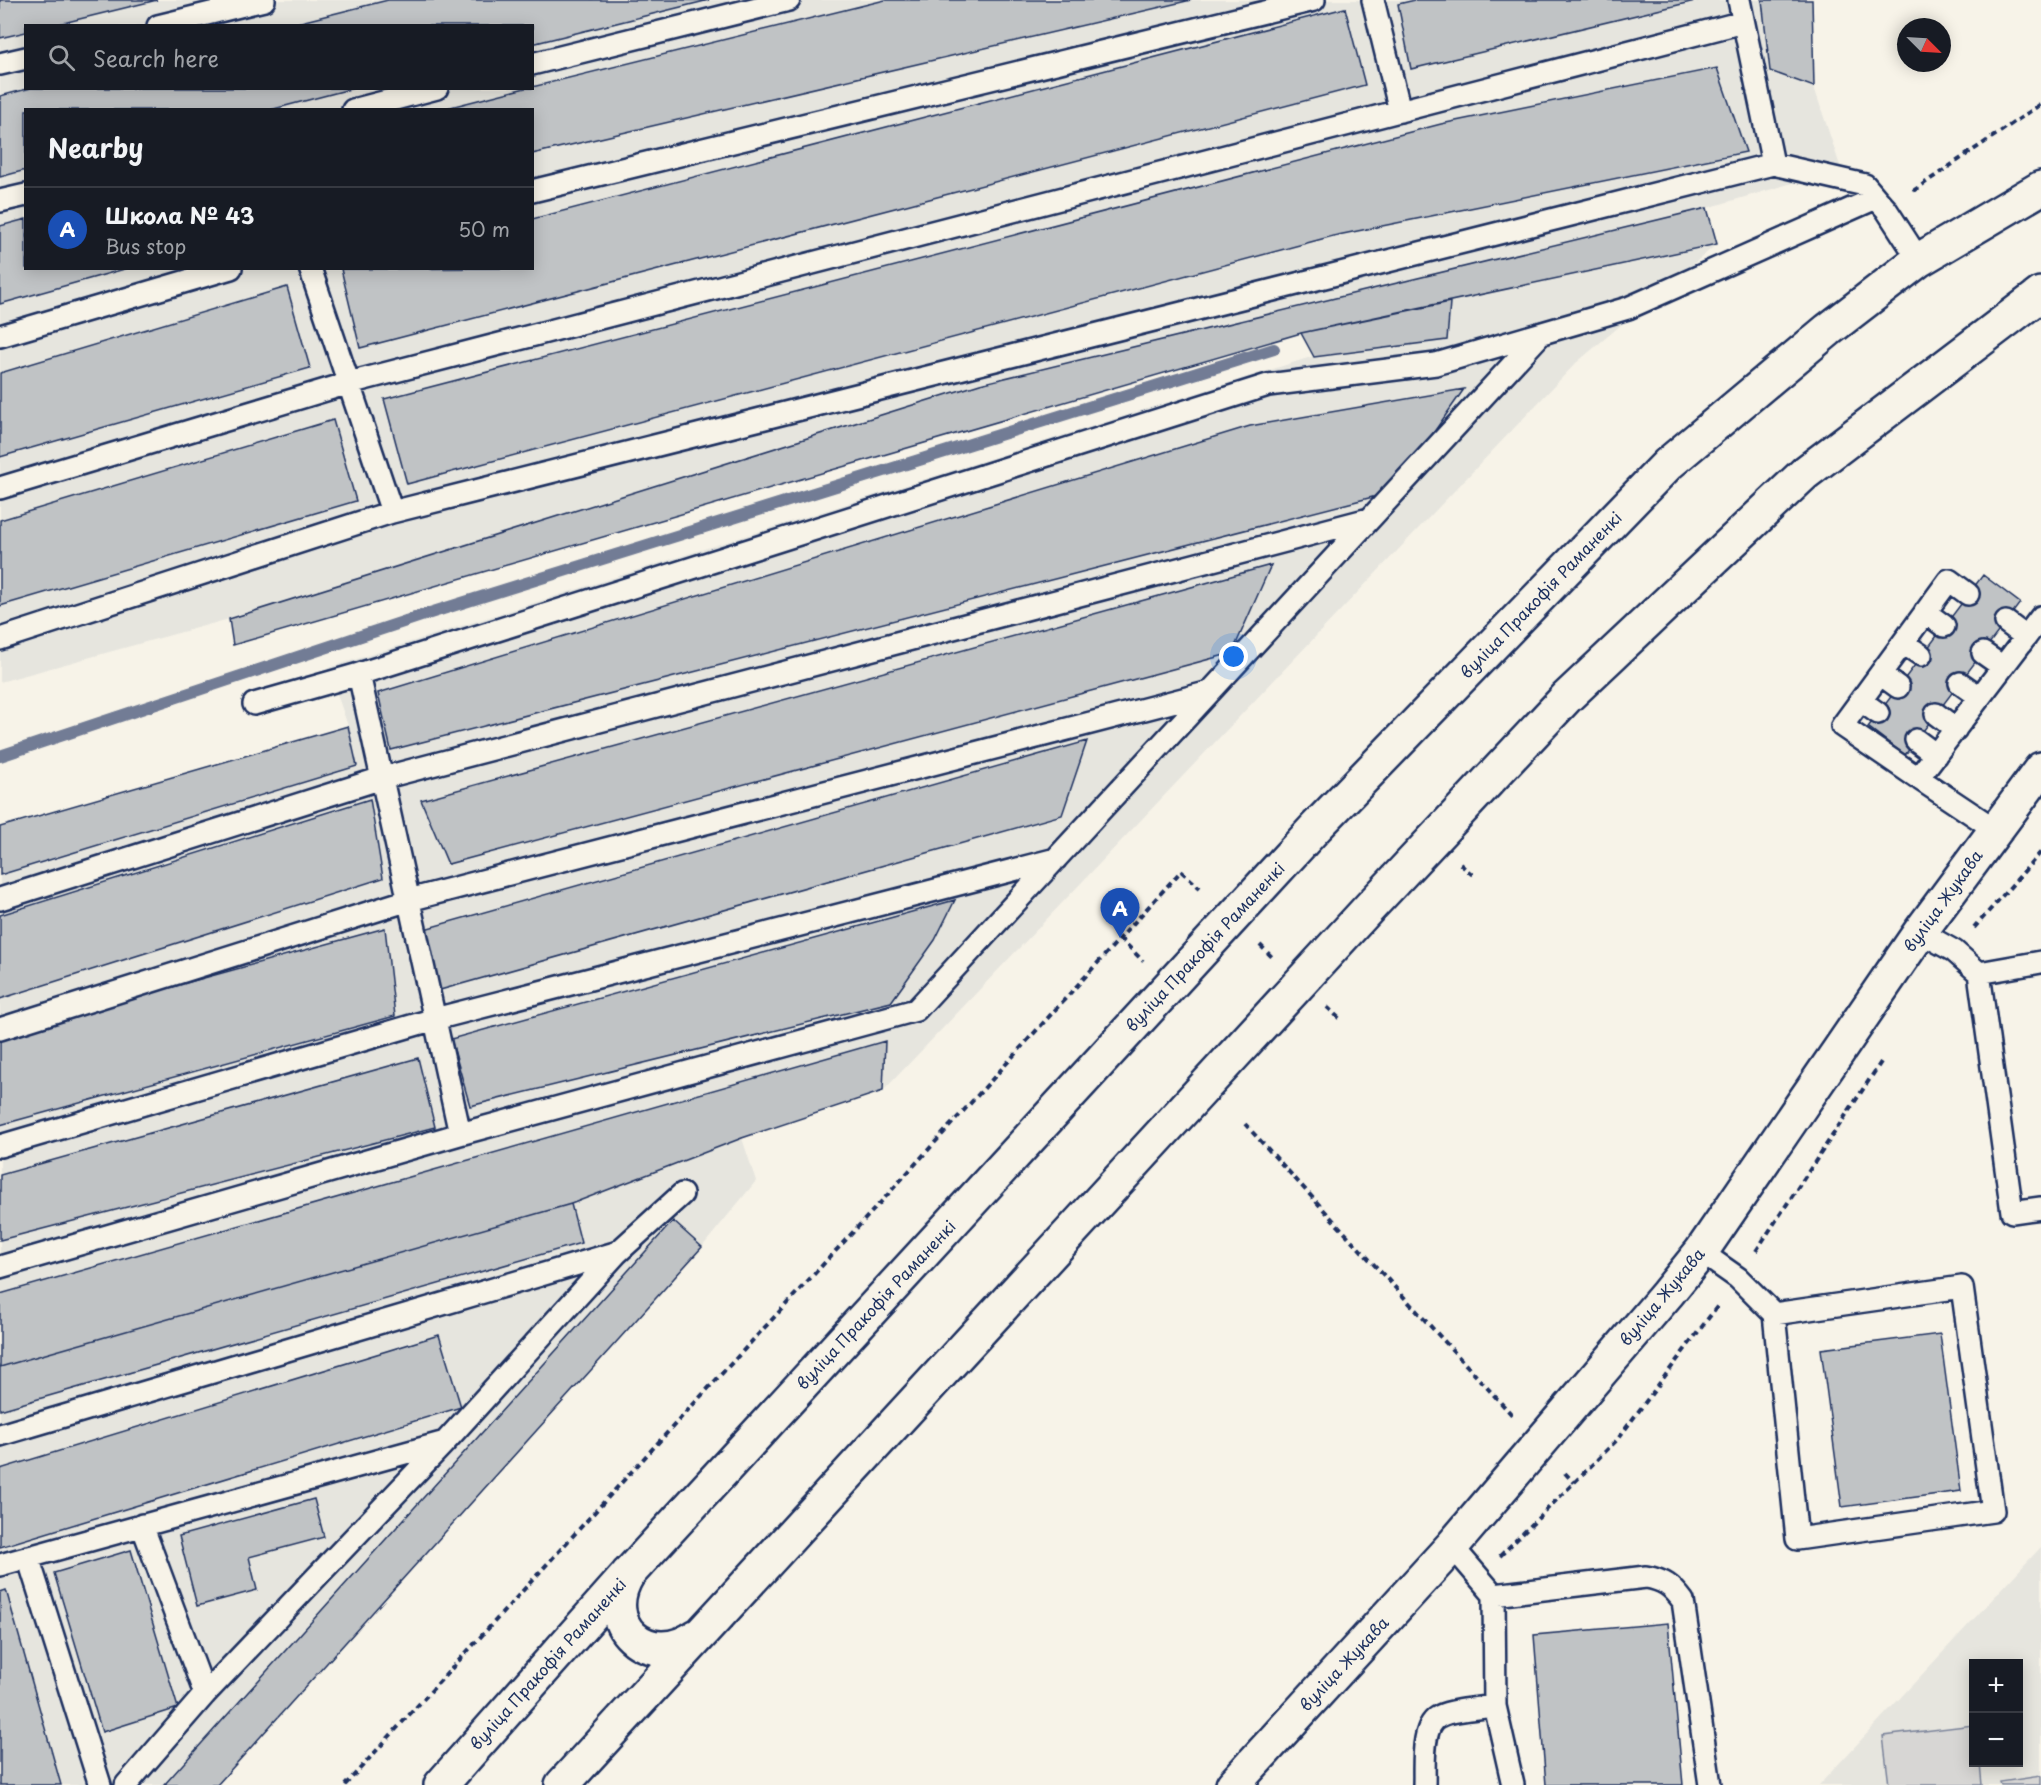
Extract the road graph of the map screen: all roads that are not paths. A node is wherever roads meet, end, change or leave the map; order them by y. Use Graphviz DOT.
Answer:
graph roads {
  1 [pos="264,0"];
  2 [pos="789,0"];
  3 [pos="1314,0"];
  4 [pos="1373,0"];
  5 [pos="1738,0"];
  6 [pos="1743,22"];
  7 [pos="166,24"];
  8 [pos="24,58"];
  9 [pos="0,64"];
  10 [pos="534,64"];
  11 [pos="429,90"];
  12 [pos="361,108"];
  13 [pos="1400,111"];
  14 [pos="1773,164"];
  15 [pos="2041,188"];
  16 [pos="534,191"];
  17 [pos="24,195"];
  18 [pos="1876,198"];
  19 [pos="0,201"];
  20 [pos="1919,260"];
  21 [pos="224,270"];
  22 [pos="311,270"];
  23 [pos="2041,294"];
  24 [pos="1542,333"];
  25 [pos="0,336"];
  26 [pos="349,383"];
  27 [pos="0,488"];
  28 [pos="392,512"];
  29 [pos="1370,519"];
  30 [pos="1968,594"];
  31 [pos="1925,612"];
  32 [pos="2041,617"];
  33 [pos="2006,622"];
  34 [pos="1944,626"];
  35 [pos="2026,637"];
  36 [pos="0,639"];
  37 [pos="1903,643"];
  38 [pos="1983,653"];
  39 [pos="1921,655"];
  40 [pos="2003,667"];
  41 [pos="359,674"];
  42 [pos="1880,674"];
  43 [pos="1960,683"];
  44 [pos="1898,687"];
  45 [pos="1210,692"];
  46 [pos="1980,698"];
  47 [pos="1861,700"];
  48 [pos="254,704"];
  49 [pos="1878,713"];
  50 [pos="1936,714"];
  51 [pos="1956,729"];
  52 [pos="1916,740"];
  53 [pos="1936,755"];
  54 [pos="2041,769"];
  55 [pos="382,778"];
  56 [pos="1918,778"];
  57 [pos="1996,830"];
  58 [pos="1056,859"];
  59 [pos="0,899"];
  60 [pos="409,900"];
  61 [pos="1920,932"];
  62 [pos="2041,962"];
  63 [pos="1979,973"];
  64 [pos="435,1020"];
  65 [pos="0,1029"];
  66 [pos="460,1134"];
  67 [pos="0,1146"];
  68 [pos="682,1194"];
  69 [pos="2041,1208"];
  70 [pos="1701,1251"];
  71 [pos="617,1252"];
  72 [pos="0,1267"];
  73 [pos="1774,1314"];
  74 [pos="0,1435"];
  75 [pos="446,1441"];
  76 [pos="142,1525"];
  77 [pos="1452,1546"];
  78 [pos="28,1557"];
  79 [pos="0,1565"];
  80 [pos="629,1573"];
  81 [pos="1494,1595"];
  82 [pos="699,1635"];
  83 [pos="205,1694"];
  84 [pos="1495,1706"];
  85 [pos="100,1785"];
  86 [pos="126,1785"];
  87 [pos="441,1785"];
  88 [pos="562,1785"];
  89 [pos="1233,1785"];
  90 [pos="1424,1785"];
  91 [pos="1513,1785"];
  92 [pos="1710,1785"];
  1 -- 7 [label="lane"];
  2 -- 10 [label="lane"];
  3 -- 16 [label="lane"];
  4 -- 13 [label="lane"];
  5 -- 6 [label="lane"];
  6 -- 13 [label="lane"];
  6 -- 14 [label="lane"];
  8 -- 9 [label="lane"];
  11 -- 12 [label="lane"];
  13 -- 26 [label="lane"];
  14 -- 18 [label="lane"];
  14 -- 28 [label="lane"];
  15 -- 20 [label="street, вуліца Пракофія Раманенкі"];
  17 -- 19 [label="lane"];
  18 -- 20 [label="lane"];
  18 -- 24 [label="lane"];
  20 -- 80 [label="street, вуліца Пракофія Раманенкі"];
  21 -- 25 [label="lane"];
  22 -- 26 [label="lane"];
  23 -- 82 [label="street"];
  24 -- 29 [label="lane"];
  24 -- 41 [label="lane"];
  26 -- 27 [label="lane"];
  26 -- 28 [label="lane"];
  28 -- 36 [label="lane"];
  29 -- 45 [label="lane"];
  29 -- 55 [label="lane"];
  30 -- 31 [label="lane"];
  31 -- 34 [label="lane"];
  31 -- 37 [label="lane"];
  32 -- 35 [label="lane"];
  33 -- 35 [label="lane"];
  35 -- 40 [label="lane"];
  37 -- 39 [label="lane"];
  37 -- 42 [label="lane"];
  38 -- 40 [label="lane"];
  40 -- 46 [label="lane"];
  41 -- 48 [label="lane"];
  41 -- 55 [label="lane"];
  42 -- 44 [label="lane"];
  42 -- 47 [label="lane"];
  43 -- 46 [label="lane"];
  45 -- 58 [label="lane"];
  45 -- 60 [label="lane"];
  46 -- 51 [label="lane"];
  47 -- 49 [label="lane"];
  47 -- 56 [label="lane"];
  50 -- 51 [label="lane"];
  51 -- 53 [label="lane"];
  52 -- 53 [label="lane"];
  53 -- 56 [label="lane"];
  54 -- 57 [label="street, вуліца Жукава"];
  55 -- 59 [label="lane"];
  55 -- 60 [label="lane"];
  56 -- 57 [label="lane"];
  57 -- 61 [label="street, вуліца Жукава"];
  58 -- 64 [label="lane"];
  58 -- 66 [label="lane"];
  60 -- 64 [label="lane"];
  60 -- 65 [label="lane"];
  61 -- 63 [label="lane"];
  61 -- 70 [label="street, вуліца Жукава"];
  62 -- 63 [label="lane"];
  63 -- 69 [label="lane"];
  64 -- 66 [label="lane"];
  64 -- 67 [label="lane"];
  66 -- 72 [label="lane"];
  68 -- 71 [label="lane"];
  70 -- 73 [label="lane"];
  70 -- 77 [label="street, вуліца Жукава"];
  71 -- 74 [label="lane"];
  71 -- 75 [label="lane"];
  73 -- 73 [label="lane"];
  75 -- 76 [label="lane"];
  75 -- 83 [label="lane"];
  76 -- 78 [label="lane"];
  76 -- 83 [label="lane"];
  77 -- 81 [label="lane"];
  77 -- 89 [label="street, вуліца Жукава"];
  78 -- 79 [label="lane"];
  78 -- 85 [label="lane"];
  80 -- 82 [label="street"];
  80 -- 87 [label="street, вуліца Пракофія Раманенкі"];
  81 -- 84 [label="lane"];
  81 -- 92 [label="lane"];
  82 -- 88 [label="street"];
  83 -- 86 [label="lane"];
  84 -- 90 [label="lane"];
  84 -- 91 [label="lane"];
}
